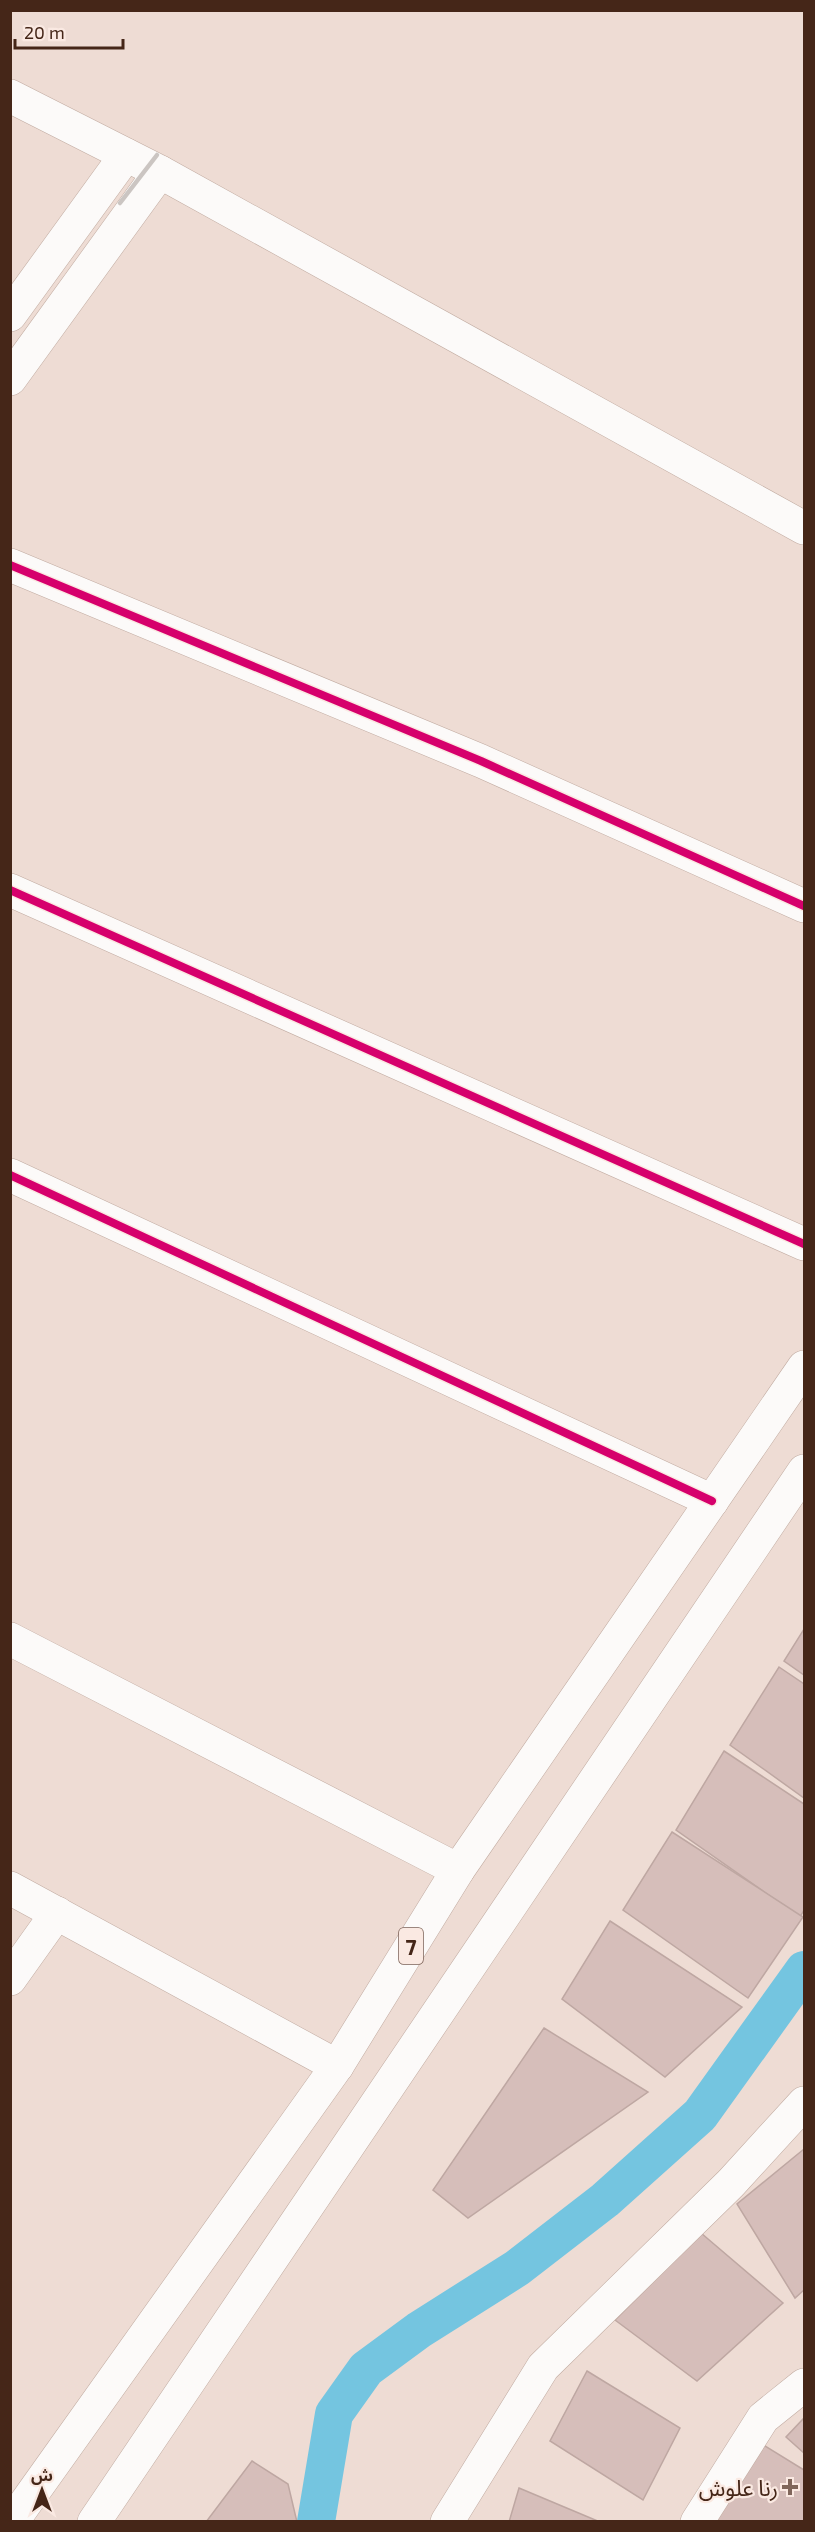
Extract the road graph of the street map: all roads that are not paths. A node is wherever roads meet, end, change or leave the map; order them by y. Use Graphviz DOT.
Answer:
graph roads {
  1 [pos="10,96"];
  2 [pos="126,155"];
  3 [pos="160,172"];
  4 [pos="10,315"];
  5 [pos="10,379"];
  6 [pos="804,528"];
  7 [pos="10,564"];
  8 [pos="10,890"];
  9 [pos="804,906"];
  10 [pos="10,1175"];
  11 [pos="804,1244"];
  12 [pos="804,1367"];
  13 [pos="804,1471"];
  14 [pos="712,1501"];
  15 [pos="10,1639"];
  16 [pos="458,1870"];
  17 [pos="10,1888"];
  18 [pos="57,1913"];
  19 [pos="10,1979"];
  20 [pos="337,2066"];
  21 [pos="804,2103"];
  22 [pos="804,2385"];
  23 [pos="12,2522"];
  24 [pos="94,2522"];
  25 [pos="447,2522"];
  26 [pos="697,2522"];
  1 -- 2 [label="street"];
  2 -- 3 [label="street"];
  2 -- 4 [label="street"];
  3 -- 5 [label="street"];
  3 -- 6 [label="street"];
  7 -- 9 [label="street"];
  8 -- 11 [label="street"];
  10 -- 14 [label="street"];
  12 -- 14 [label="street, 7"];
  13 -- 24 [label="street"];
  14 -- 16 [label="street, 7"];
  15 -- 16 [label="street"];
  16 -- 20 [label="street, 7"];
  17 -- 18 [label="street"];
  18 -- 19 [label="street"];
  18 -- 20 [label="street"];
  20 -- 23 [label="street, 7"];
  21 -- 25 [label="street"];
  22 -- 26 [label="street"];
}
